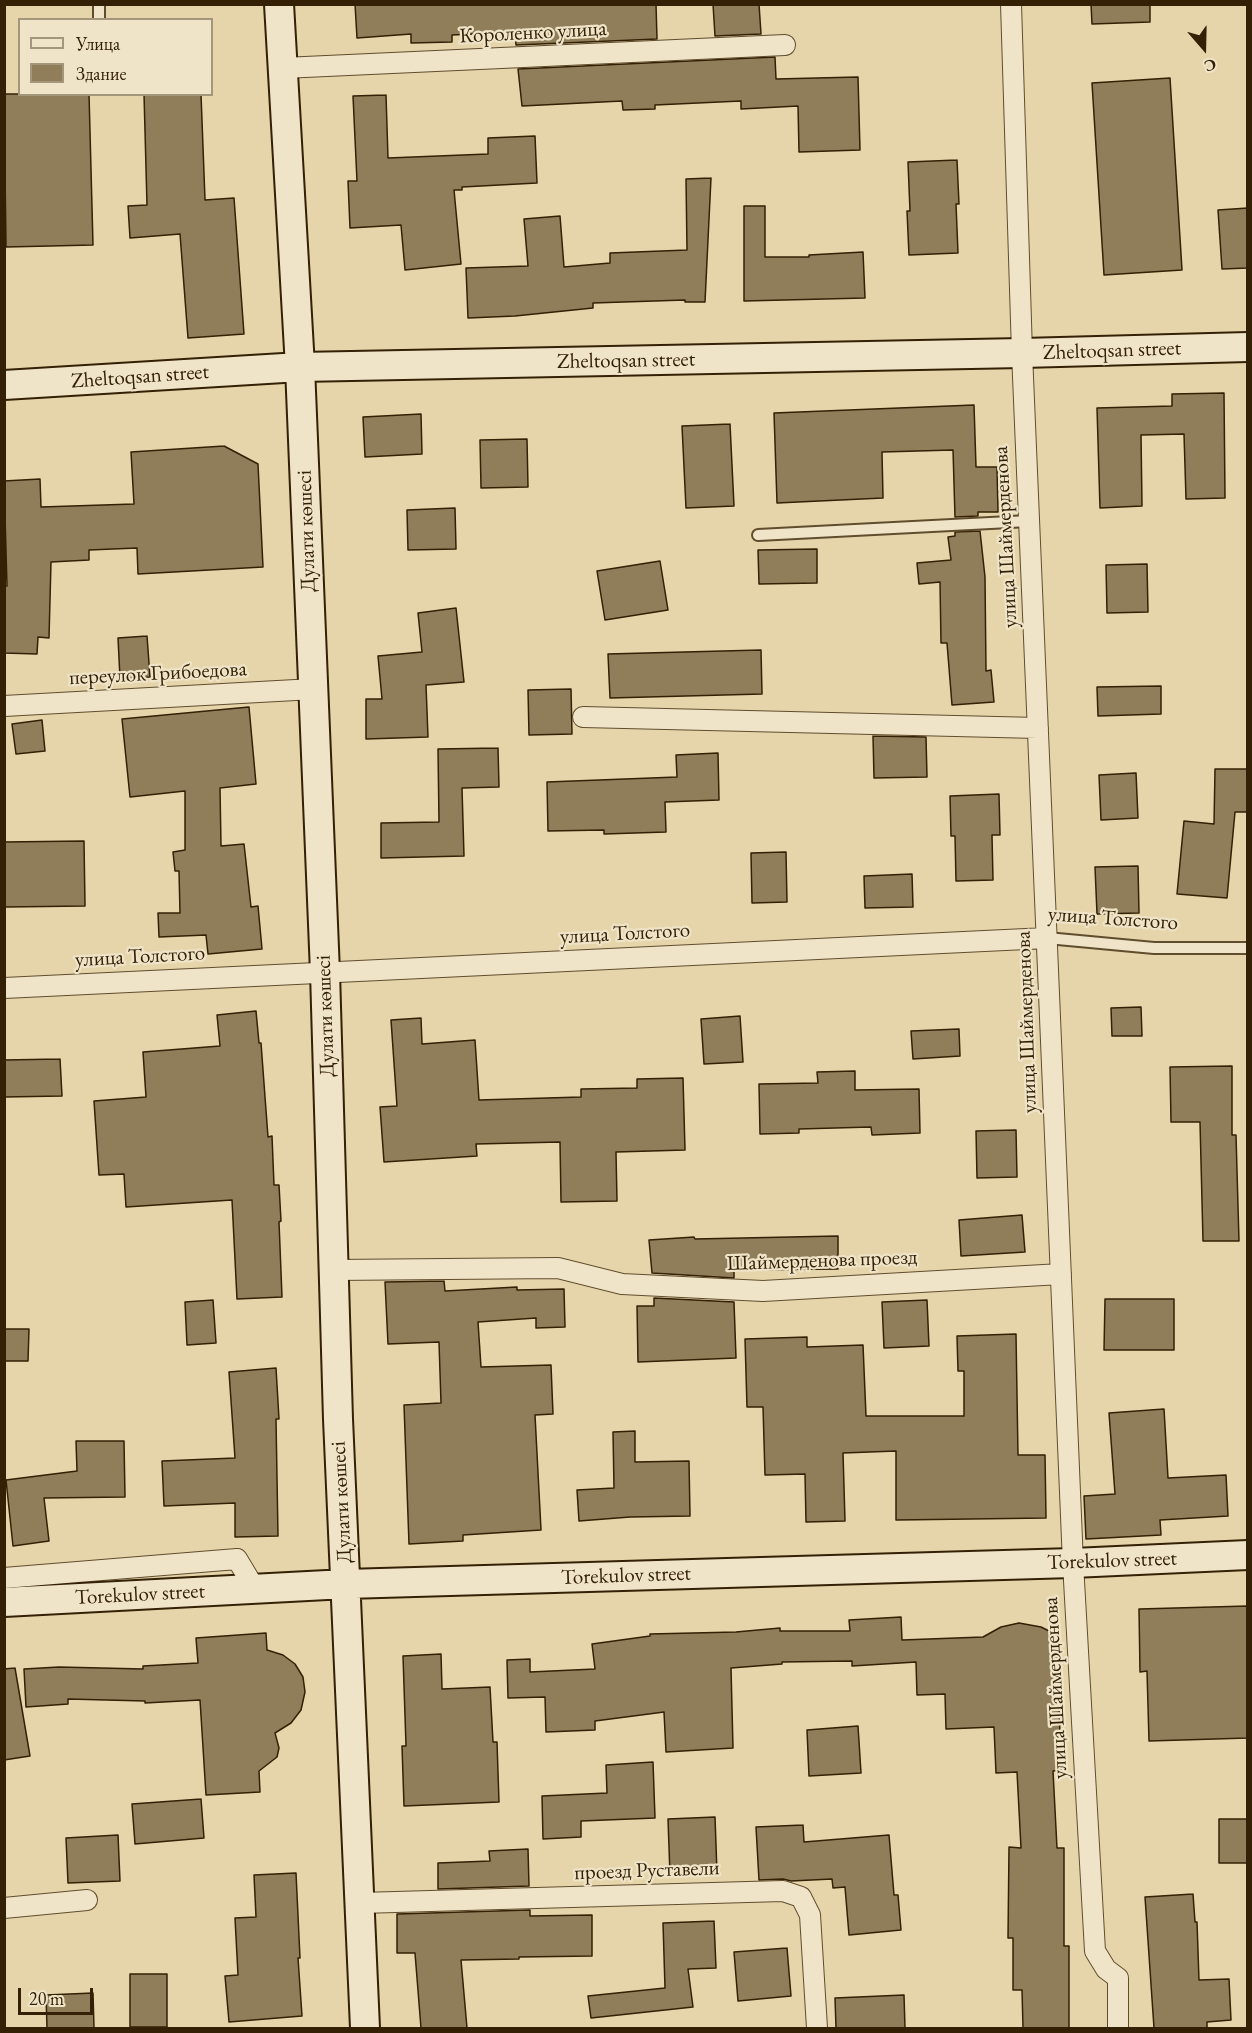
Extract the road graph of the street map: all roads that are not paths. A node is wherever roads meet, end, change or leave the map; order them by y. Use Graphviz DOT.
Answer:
graph roads {
  1 [pos="279,4"];
  2 [pos="1011,4"];
  3 [pos="784,45"];
  4 [pos="283,68"];
  5 [pos="1248,347"];
  6 [pos="1022,353"];
  7 [pos="300,367"];
  8 [pos="4,386"];
  9 [pos="1029,521"];
  10 [pos="758,535"];
  11 [pos="314,689"];
  12 [pos="4,706"];
  13 [pos="583,717"];
  14 [pos="1038,728"];
  15 [pos="1047,938"];
  16 [pos="1248,948"];
  17 [pos="325,972"];
  18 [pos="4,988"];
  19 [pos="334,1270"];
  20 [pos="1061,1274"];
  21 [pos="1248,1555"];
  22 [pos="1073,1563"];
  23 [pos="4,1578"];
  24 [pos="346,1584"];
  25 [pos="255,1589"];
  26 [pos="4,1602"];
  27 [pos="87,1900"];
  28 [pos="360,1903"];
  29 [pos="4,1908"];
  30 [pos="365,2028"];
  31 [pos="817,2028"];
  32 [pos="1118,2028"];
  1 -- 4 [label="main road, Дулати көшесі"];
  2 -- 6 [label="street, улица Шаймерденова"];
  3 -- 4 [label="street, Короленко улица"];
  4 -- 7 [label="main road, Дулати көшесі"];
  5 -- 6 [label="main road, Zheltoqsan street"];
  6 -- 7 [label="main road, Zheltoqsan street"];
  6 -- 9 [label="street, улица Шаймерденова"];
  7 -- 8 [label="main road, Zheltoqsan street"];
  7 -- 11 [label="main road, Дулати көшесі"];
  9 -- 10 [label="lane"];
  9 -- 14 [label="street, улица Шаймерденова"];
  11 -- 12 [label="street, переулок Грибоедова"];
  11 -- 17 [label="main road, Дулати көшесі"];
  13 -- 14 [label="street"];
  14 -- 15 [label="street, улица Шаймерденова"];
  15 -- 16 [label="lane, улица Толстого"];
  15 -- 17 [label="street, улица Толстого"];
  15 -- 20 [label="street, улица Шаймерденова"];
  17 -- 18 [label="street, улица Толстого"];
  17 -- 19 [label="main road, Дулати көшесі"];
  19 -- 20 [label="street, Шаймерденова проезд"];
  19 -- 24 [label="main road, Дулати көшесі"];
  20 -- 22 [label="street, улица Шаймерденова"];
  21 -- 22 [label="main road, Torekulov street"];
  22 -- 24 [label="main road, Torekulov street"];
  22 -- 32 [label="street, улица Шаймерденова"];
  23 -- 25 [label="street"];
  24 -- 25 [label="main road, Torekulov street"];
  24 -- 28 [label="main road, Дулати көшесі"];
  25 -- 26 [label="main road, Torekulov street"];
  27 -- 29 [label="street"];
  28 -- 30 [label="main road, Дулати көшесі"];
  28 -- 31 [label="street, проезд Руставели"];
}
